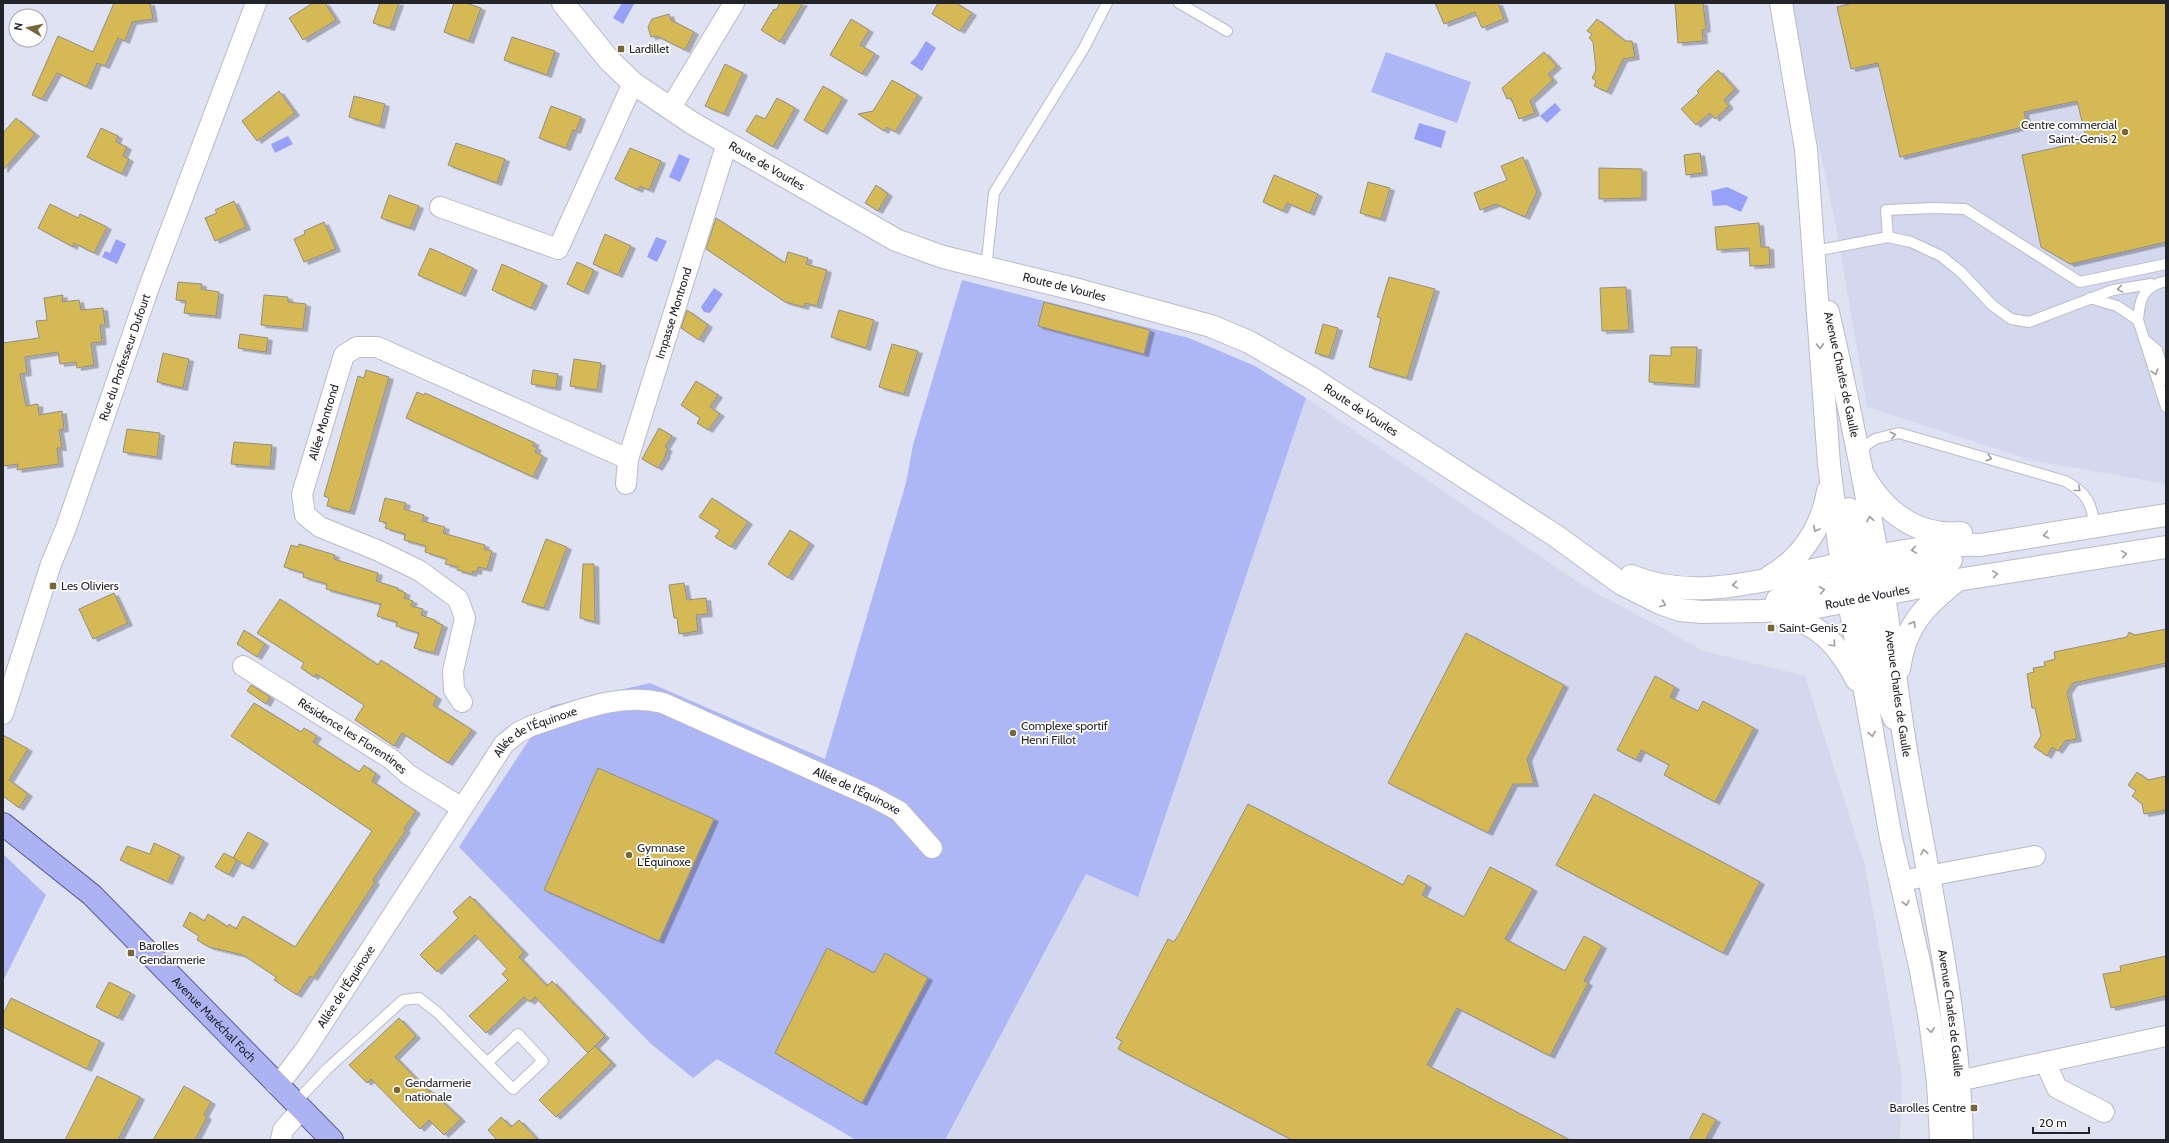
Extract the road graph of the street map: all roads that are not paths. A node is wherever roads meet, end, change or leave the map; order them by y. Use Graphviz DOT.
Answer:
graph roads {
  1 [pos="256,3"];
  2 [pos="563,3"];
  3 [pos="734,3"];
  4 [pos="1107,3"];
  5 [pos="1179,3"];
  6 [pos="1781,3"];
  7 [pos="1227,31"];
  8 [pos="633,83"];
  9 [pos="670,108"];
  10 [pos="727,143"];
  11 [pos="440,207"];
  12 [pos="1888,237"];
  13 [pos="1814,251"];
  14 [pos="2166,264"];
  15 [pos="986,269"];
  16 [pos="2166,281"];
  17 [pos="2151,284"];
  18 [pos="2090,298"];
  19 [pos="2138,320"];
  20 [pos="2144,339"];
  21 [pos="2166,380"];
  22 [pos="2166,407"];
  23 [pos="628,459"];
  24 [pos="1859,461"];
  25 [pos="1829,464"];
  26 [pos="626,484"];
  27 [pos="2162,512"];
  28 [pos="2095,526"];
  29 [pos="2022,539"];
  30 [pos="2166,547"];
  31 [pos="1582,555"];
  32 [pos="1863,579"];
  33 [pos="1957,580"];
  34 [pos="1763,581"];
  35 [pos="1761,611"];
  36 [pos="243,666"];
  37 [pos="1897,688"];
  38 [pos="1865,696"];
  39 [pos="462,702"];
  40 [pos="3,714"];
  41 [pos="1905,742"];
  42 [pos="462,808"];
  43 [pos="3,824"];
  44 [pos="932,848"];
  45 [pos="2035,856"];
  46 [pos="1929,875"];
  47 [pos="1901,881"];
  48 [pos="2166,1036"];
  49 [pos="488,1062"];
  50 [pos="2044,1062"];
  51 [pos="1949,1081"];
  52 [pos="275,1084"];
  53 [pos="298,1106"];
  54 [pos="2104,1112"];
  55 [pos="280,1140"];
  56 [pos="332,1140"];
  57 [pos="1941,1140"];
  58 [pos="1962,1140"];
  1 -- 40 [label="street, Rue du Professeur Dufourt"];
  2 -- 8 [label="street, Route de Vourles"];
  3 -- 9 [label="street"];
  4 -- 15 [label="lane"];
  5 -- 7 [label="lane"];
  6 -- 13 [label="street, Avenue Charles de Gaulle"];
  8 -- 9 [label="street, Route de Vourles"];
  8 -- 11 [label="street"];
  9 -- 10 [label="street, Route de Vourles"];
  10 -- 15 [label="street, Route de Vourles"];
  10 -- 23 [label="street, Impasse Montrond"];
  12 -- 13 [label="lane"];
  12 -- 14 [label="lane"];
  12 -- 18 [label="lane"];
  13 -- 24 [label="street, Avenue Charles de Gaulle"];
  13 -- 25 [label="street, Avenue Charles de Gaulle, one-way"];
  15 -- 31 [label="street, Route de Vourles"];
  16 -- 17 [label="lane"];
  17 -- 18 [label="lane, one-way"];
  17 -- 19 [label="lane"];
  18 -- 19 [label="lane"];
  19 -- 20 [label="lane"];
  20 -- 21 [label="lane"];
  20 -- 22 [label="lane, one-way"];
  23 -- 26 [label="street, Impasse Montrond"];
  23 -- 39 [label="street, Allée Montrond"];
  24 -- 28 [label="lane, one-way"];
  24 -- 29 [label="street"];
  32 -- 24 [label="street, Avenue Charles de Gaulle, one-way"];
  25 -- 32 [label="street"];
  25 -- 34 [label="street, one-way"];
  27 -- 28 [label="street, Route de Vourles"];
  28 -- 29 [label="street, Route de Vourles, one-way"];
  29 -- 32 [label="street, Route de Vourles, one-way"];
  33 -- 30 [label="street, Route de Vourles, one-way"];
  34 -- 31 [label="street, Route de Vourles, one-way"];
  31 -- 35 [label="street, Route de Vourles, one-way"];
  32 -- 33 [label="street, Route de Vourles"];
  32 -- 34 [label="street, Route de Vourles"];
  35 -- 32 [label="street, one-way"];
  32 -- 37 [label="street, Avenue Charles de Gaulle"];
  32 -- 38 [label="street, Avenue Charles de Gaulle"];
  32 -- 41 [label="street"];
  37 -- 33 [label="street, one-way"];
  35 -- 38 [label="street, Route de Vourles, one-way"];
  36 -- 42 [label="street, Résidence les Florentines"];
  37 -- 41 [label="street, Avenue Charles de Gaulle"];
  38 -- 47 [label="street, Avenue Charles de Gaulle, one-way"];
  46 -- 41 [label="street, Avenue Charles de Gaulle, one-way"];
  42 -- 44 [label="street, Allée de l'Équinoxe"];
  42 -- 52 [label="street, Allée de l'Équinoxe"];
  43 -- 52 [label="main road, Avenue Maréchal Foch"];
  45 -- 46 [label="street"];
  46 -- 47 [label="street"];
  46 -- 51 [label="street, Avenue Charles de Gaulle"];
  47 -- 51 [label="street, Avenue Charles de Gaulle, one-way"];
  48 -- 50 [label="street"];
  49 -- 49 [label="lane"];
  49 -- 53 [label="lane"];
  50 -- 51 [label="street"];
  50 -- 54 [label="street"];
  51 -- 57 [label="street, Avenue Charles de Gaulle"];
  51 -- 58 [label="street, Avenue Charles de Gaulle"];
  52 -- 53 [label="main road, Avenue Maréchal Foch"];
  53 -- 55 [label="street"];
  53 -- 56 [label="main road, Avenue Maréchal Foch"];
}
